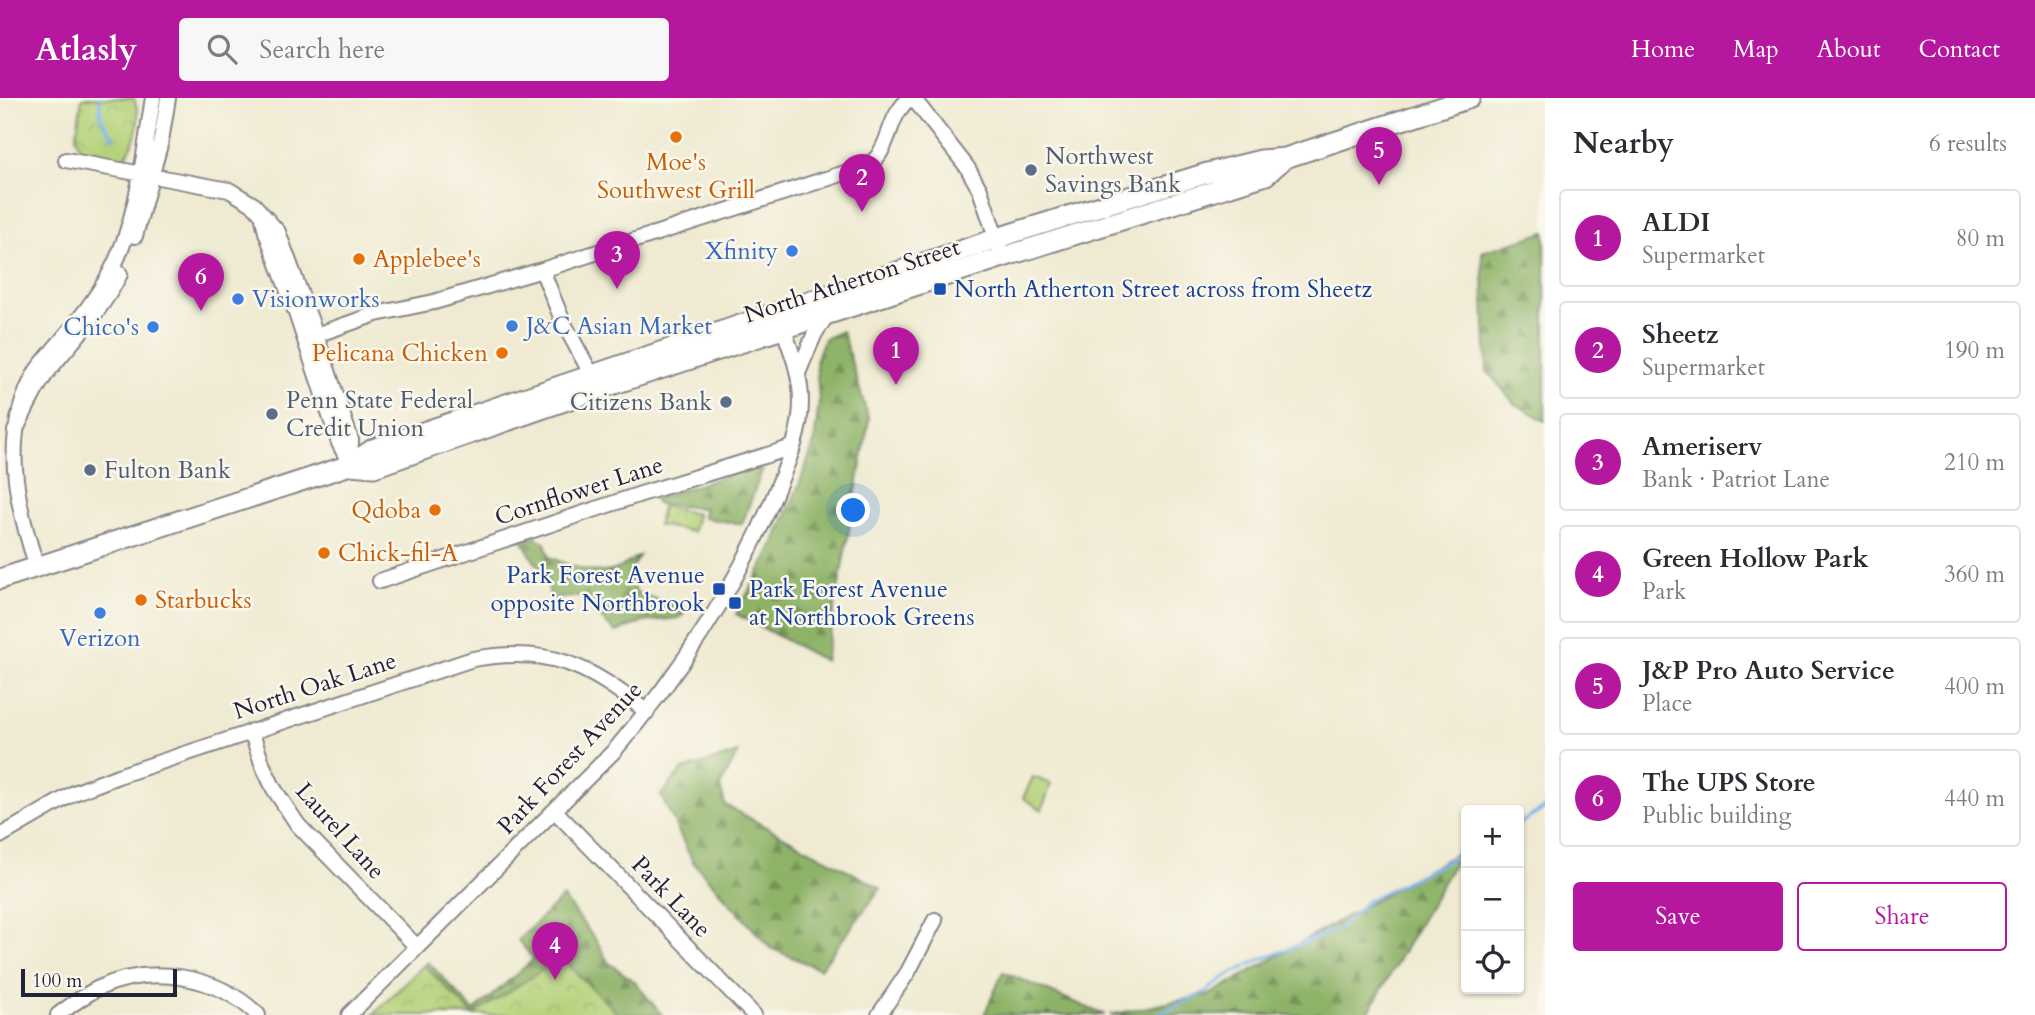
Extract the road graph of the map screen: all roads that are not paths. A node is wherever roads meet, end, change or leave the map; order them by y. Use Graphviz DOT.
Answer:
graph roads {
  1 [pos="153,98"];
  2 [pos="168,98"];
  3 [pos="912,98"];
  4 [pos="1470,98"];
  5 [pos="1285,158"];
  6 [pos="66,160"];
  7 [pos="146,173"];
  8 [pos="262,213"];
  9 [pos="997,238"];
  10 [pos="1003,257"];
  11 [pos="542,270"];
  12 [pos="283,277"];
  13 [pos="827,315"];
  14 [pos="781,321"];
  15 [pos="316,335"];
  16 [pos="798,373"];
  17 [pos="595,381"];
  18 [pos="793,447"];
  19 [pos="350,464"];
  20 [pos="37,567"];
  21 [pos="0,579"];
  22 [pos="380,581"];
  23 [pos="647,712"];
  24 [pos="251,731"];
  25 [pos="555,811"];
  26 [pos="2,829"];
  27 [pos="935,920"];
  28 [pos="417,947"];
  29 [pos="58,1015"];
  30 [pos="258,1015"];
  31 [pos="349,1015"];
  32 [pos="754,1015"];
  33 [pos="879,1015"];
  1 -- 7 [label="street"];
  2 -- 7 [label="street"];
  3 -- 9 [label="street"];
  3 -- 11 [label="street"];
  4 -- 5 [label="main road, North Atherton Street"];
  5 -- 9 [label="main road, North Atherton Street"];
  5 -- 10 [label="main road, North Atherton Street"];
  6 -- 7 [label="street"];
  7 -- 8 [label="street"];
  7 -- 20 [label="street"];
  8 -- 12 [label="street"];
  8 -- 15 [label="street"];
  9 -- 10 [label="street"];
  9 -- 14 [label="main road, North Atherton Street"];
  10 -- 13 [label="main road, North Atherton Street"];
  11 -- 15 [label="street"];
  11 -- 17 [label="street"];
  12 -- 15 [label="street"];
  12 -- 19 [label="street"];
  13 -- 14 [label="main road, North Atherton Street"];
  13 -- 16 [label="street, Park Forest Avenue"];
  14 -- 16 [label="street, Park Forest Avenue"];
  14 -- 17 [label="main road, North Atherton Street"];
  15 -- 19 [label="street"];
  16 -- 18 [label="street, Park Forest Avenue"];
  17 -- 19 [label="main road, North Atherton Street"];
  18 -- 22 [label="street, Cornflower Lane"];
  18 -- 23 [label="street, Park Forest Avenue"];
  19 -- 20 [label="main road, North Atherton Street"];
  20 -- 21 [label="main road, North Atherton Street"];
  23 -- 24 [label="street, North Oak Lane"];
  23 -- 25 [label="street, Park Forest Avenue"];
  24 -- 26 [label="street, North Oak Lane"];
  24 -- 28 [label="street, Laurel Lane"];
  25 -- 28 [label="street, Park Forest Avenue"];
  25 -- 32 [label="street, Park Lane"];
  27 -- 33 [label="street"];
  28 -- 31 [label="street, Park Forest Avenue"];
  29 -- 30 [label="street"];
}
